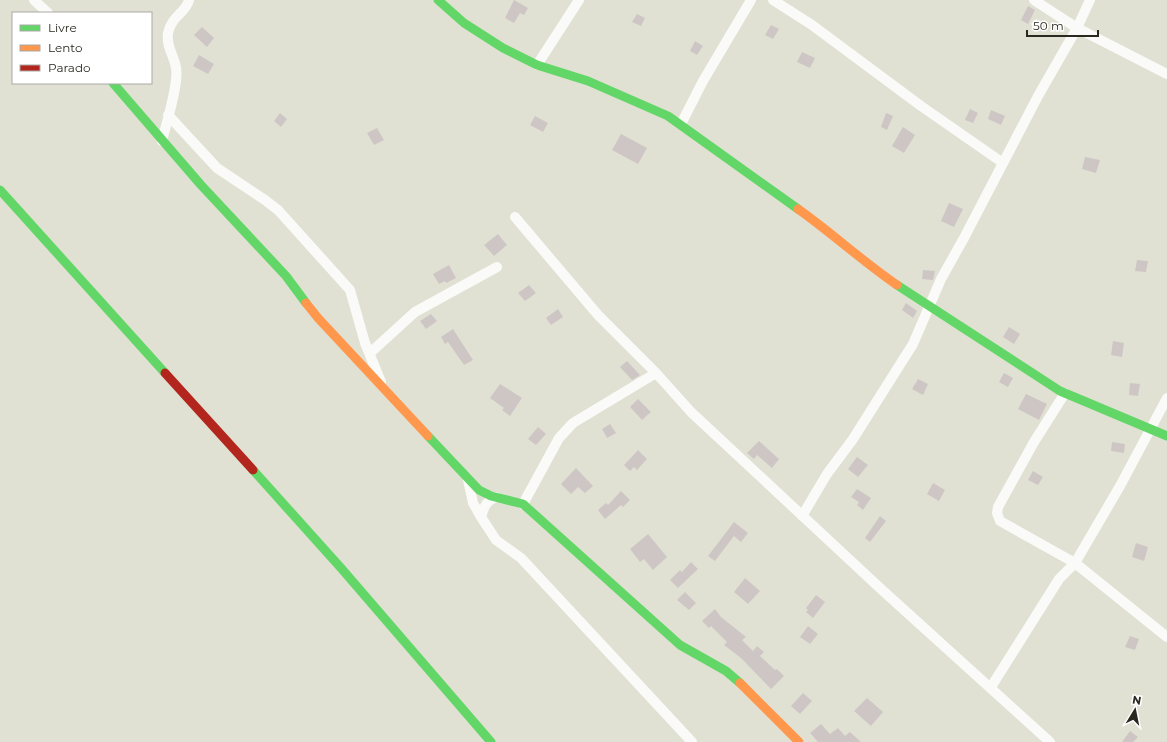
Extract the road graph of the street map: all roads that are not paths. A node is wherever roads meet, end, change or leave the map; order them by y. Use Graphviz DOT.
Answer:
graph roads {
  1 [pos="34,0"];
  2 [pos="189,0"];
  3 [pos="438,0"];
  4 [pos="579,0"];
  5 [pos="751,0"];
  6 [pos="773,0"];
  7 [pos="1034,0"];
  8 [pos="1090,0"];
  9 [pos="47,12"];
  10 [pos="1077,28"];
  11 [pos="537,65"];
  12 [pos="1167,74"];
  13 [pos="114,84"];
  14 [pos="168,115"];
  15 [pos="681,124"];
  16 [pos="162,141"];
  17 [pos="1003,163"];
  18 [pos="0,190"];
  19 [pos="515,217"];
  20 [pos="498,267"];
  21 [pos="930,307"];
  22 [pos="370,353"];
  23 [pos="656,373"];
  24 [pos="384,387"];
  25 [pos="1065,392"];
  26 [pos="1167,398"];
  27 [pos="1151,430"];
  28 [pos="1167,436"];
  29 [pos="467,478"];
  30 [pos="496,497"];
  31 [pos="523,504"];
  32 [pos="802,516"];
  33 [pos="480,517"];
  34 [pos="1074,563"];
  35 [pos="1167,636"];
  36 [pos="991,687"];
  37 [pos="491,742"];
  38 [pos="692,742"];
  39 [pos="799,742"];
  40 [pos="1050,742"];
  1 -- 9 [label="street"];
  2 -- 14 [label="street"];
  3 -- 11 [label="street"];
  4 -- 11 [label="street"];
  5 -- 15 [label="street"];
  6 -- 17 [label="street"];
  7 -- 10 [label="street"];
  8 -- 10 [label="street"];
  10 -- 12 [label="street"];
  10 -- 17 [label="street"];
  11 -- 15 [label="street"];
  13 -- 16 [label="street"];
  14 -- 16 [label="street"];
  14 -- 22 [label="street"];
  15 -- 21 [label="street"];
  16 -- 24 [label="street"];
  17 -- 21 [label="street"];
  18 -- 37 [label="street"];
  19 -- 23 [label="street"];
  20 -- 22 [label="street"];
  21 -- 25 [label="street"];
  21 -- 32 [label="street"];
  22 -- 24 [label="street"];
  23 -- 31 [label="street"];
  23 -- 32 [label="street"];
  24 -- 29 [label="street"];
  25 -- 27 [label="street"];
  25 -- 34 [label="street"];
  26 -- 27 [label="street"];
  27 -- 28 [label="street"];
  27 -- 34 [label="street"];
  29 -- 30 [label="street"];
  29 -- 33 [label="street"];
  30 -- 31 [label="street"];
  30 -- 33 [label="street"];
  31 -- 39 [label="street"];
  32 -- 36 [label="street"];
  33 -- 38 [label="street"];
  34 -- 35 [label="street"];
  34 -- 36 [label="street"];
  36 -- 40 [label="street"];
}
